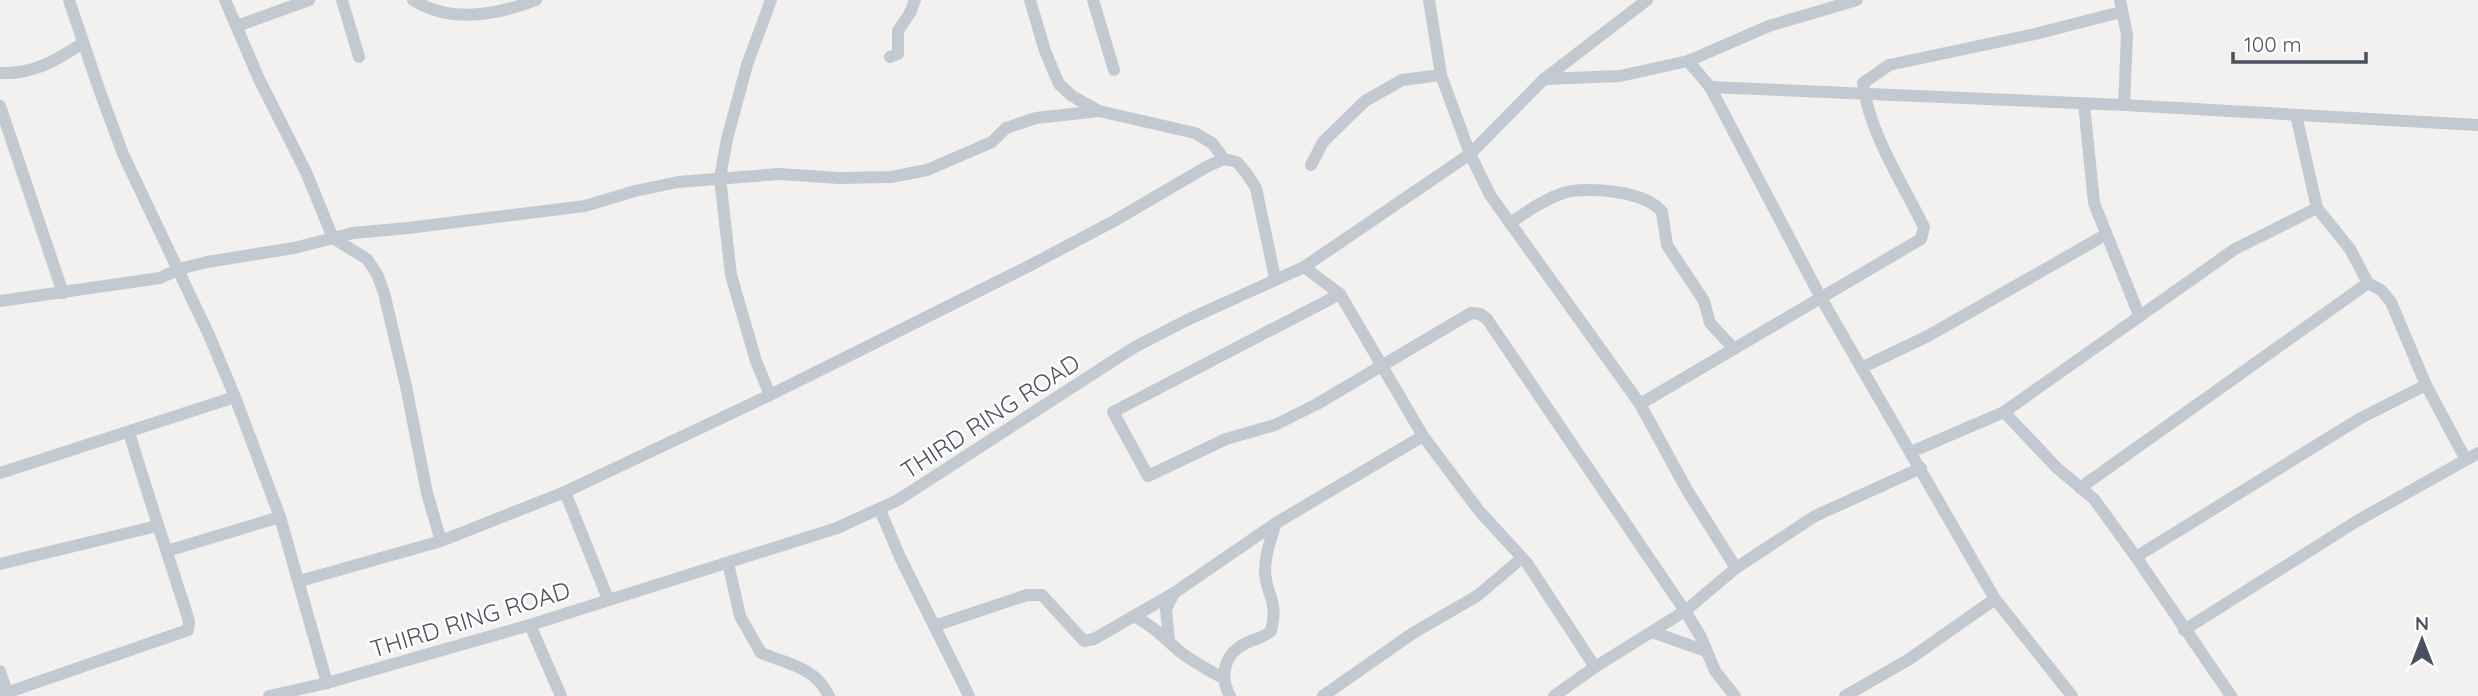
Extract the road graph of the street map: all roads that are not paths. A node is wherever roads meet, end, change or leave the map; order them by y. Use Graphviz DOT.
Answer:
graph roads {
  1 [pos="69,0"];
  2 [pos="225,0"];
  3 [pos="310,0"];
  4 [pos="342,0"];
  5 [pos="413,0"];
  6 [pos="537,0"];
  7 [pos="771,0"];
  8 [pos="915,0"];
  9 [pos="1030,0"];
  10 [pos="1093,0"];
  11 [pos="1429,0"];
  12 [pos="1647,0"];
  13 [pos="1857,0"];
  14 [pos="2120,6"];
  15 [pos="237,26"];
  16 [pos="83,43"];
  17 [pos="359,57"];
  18 [pos="890,57"];
  19 [pos="1688,61"];
  20 [pos="1114,70"];
  21 [pos="0,73"];
  22 [pos="1441,75"];
  23 [pos="1544,79"];
  24 [pos="1710,87"];
  25 [pos="1864,94"];
  26 [pos="2084,104"];
  27 [pos="2124,105"];
  28 [pos="0,106"];
  29 [pos="1099,111"];
  30 [pos="2296,115"];
  31 [pos="2478,125"];
  32 [pos="1470,154"];
  33 [pos="1224,159"];
  34 [pos="1311,165"];
  35 [pos="720,178"];
  36 [pos="2317,208"];
  37 [pos="1510,223"];
  38 [pos="2105,235"];
  39 [pos="333,238"];
  40 [pos="1304,267"];
  41 [pos="179,269"];
  42 [pos="1275,278"];
  43 [pos="2368,283"];
  44 [pos="63,293"];
  45 [pos="1340,294"];
  46 [pos="1821,298"];
  47 [pos="0,301"];
  48 [pos="2139,315"];
  49 [pos="1734,349"];
  50 [pos="1382,365"];
  51 [pos="1861,368"];
  52 [pos="2426,385"];
  53 [pos="770,395"];
  54 [pos="234,397"];
  55 [pos="1640,404"];
  56 [pos="2004,412"];
  57 [pos="129,432"];
  58 [pos="1423,436"];
  59 [pos="1911,452"];
  60 [pos="2478,453"];
  61 [pos="2466,460"];
  62 [pos="1921,468"];
  63 [pos="0,473"];
  64 [pos="2080,488"];
  65 [pos="565,492"];
  66 [pos="880,510"];
  67 [pos="280,517"];
  68 [pos="1276,523"];
  69 [pos="157,526"];
  70 [pos="441,541"];
  71 [pos="167,551"];
  72 [pos="2136,557"];
  73 [pos="1522,558"];
  74 [pos="728,563"];
  75 [pos="0,564"];
  76 [pos="1736,568"];
  77 [pos="300,582"];
  78 [pos="1174,593"];
  79 [pos="608,598"];
  80 [pos="1995,599"];
  81 [pos="1685,611"];
  82 [pos="1134,616"];
  83 [pos="530,625"];
  84 [pos="934,626"];
  85 [pos="2184,630"];
  86 [pos="1652,632"];
  87 [pos="1169,641"];
  88 [pos="1706,651"];
  89 [pos="1595,667"];
  90 [pos="0,671"];
  91 [pos="1223,678"];
  92 [pos="327,682"];
  93 [pos="3,694"];
  94 [pos="269,696"];
  95 [pos="561,696"];
  96 [pos="829,696"];
  97 [pos="969,696"];
  98 [pos="1230,696"];
  99 [pos="1323,696"];
  100 [pos="1555,696"];
  101 [pos="1735,696"];
  102 [pos="1845,696"];
  103 [pos="2072,696"];
  104 [pos="2231,696"];
  1 -- 16 [label="street"];
  2 -- 15 [label="street"];
  3 -- 15 [label="street"];
  4 -- 17 [label="street"];
  5 -- 6 [label="street"];
  7 -- 35 [label="street"];
  8 -- 18 [label="street"];
  9 -- 29 [label="street"];
  10 -- 20 [label="street"];
  11 -- 22 [label="street"];
  12 -- 23 [label="street, THIRD RING ROAD"];
  13 -- 19 [label="street"];
  14 -- 25 [label="street"];
  14 -- 27 [label="street"];
  15 -- 39 [label="street"];
  16 -- 21 [label="street"];
  16 -- 41 [label="street"];
  19 -- 23 [label="street"];
  19 -- 24 [label="street"];
  22 -- 32 [label="street"];
  22 -- 34 [label="street"];
  23 -- 32 [label="street, THIRD RING ROAD"];
  24 -- 25 [label="street"];
  24 -- 46 [label="street"];
  25 -- 26 [label="street"];
  25 -- 46 [label="street"];
  26 -- 27 [label="street"];
  26 -- 38 [label="street"];
  27 -- 30 [label="street"];
  28 -- 44 [label="street"];
  29 -- 33 [label="street"];
  29 -- 35 [label="street"];
  30 -- 31 [label="street"];
  30 -- 36 [label="street"];
  32 -- 37 [label="street"];
  32 -- 40 [label="street, THIRD RING ROAD"];
  33 -- 42 [label="street"];
  33 -- 53 [label="street"];
  35 -- 39 [label="street"];
  35 -- 53 [label="street"];
  36 -- 43 [label="street"];
  36 -- 48 [label="street"];
  37 -- 49 [label="street"];
  37 -- 55 [label="street"];
  38 -- 48 [label="street"];
  38 -- 51 [label="street"];
  39 -- 41 [label="street"];
  39 -- 70 [label="street"];
  40 -- 42 [label="street, THIRD RING ROAD"];
  40 -- 45 [label="street"];
  41 -- 44 [label="street"];
  41 -- 54 [label="street"];
  42 -- 66 [label="street, THIRD RING ROAD"];
  43 -- 52 [label="street"];
  43 -- 64 [label="street"];
  44 -- 47 [label="street"];
  45 -- 50 [label="street"];
  45 -- 50 [label="street"];
  46 -- 49 [label="street"];
  46 -- 51 [label="street"];
  48 -- 56 [label="street"];
  49 -- 55 [label="street"];
  50 -- 58 [label="street"];
  50 -- 81 [label="street"];
  51 -- 59 [label="street"];
  52 -- 61 [label="street"];
  52 -- 72 [label="street"];
  53 -- 65 [label="street"];
  54 -- 57 [label="street"];
  54 -- 67 [label="street"];
  55 -- 76 [label="street"];
  56 -- 59 [label="street"];
  56 -- 64 [label="street"];
  57 -- 63 [label="street"];
  57 -- 69 [label="street"];
  58 -- 68 [label="street"];
  58 -- 73 [label="street"];
  59 -- 62 [label="street"];
  60 -- 61 [label="street"];
  61 -- 85 [label="street"];
  62 -- 76 [label="street"];
  62 -- 80 [label="street"];
  64 -- 72 [label="street"];
  65 -- 70 [label="street"];
  65 -- 79 [label="street"];
  66 -- 74 [label="street, THIRD RING ROAD"];
  66 -- 84 [label="street"];
  67 -- 71 [label="street"];
  67 -- 77 [label="street"];
  68 -- 78 [label="street"];
  68 -- 91 [label="street"];
  69 -- 71 [label="street"];
  69 -- 75 [label="street"];
  70 -- 77 [label="street"];
  71 -- 93 [label="street"];
  72 -- 85 [label="street"];
  73 -- 89 [label="street"];
  73 -- 99 [label="street"];
  74 -- 79 [label="street, THIRD RING ROAD"];
  74 -- 96 [label="street"];
  76 -- 81 [label="street"];
  77 -- 92 [label="street"];
  78 -- 82 [label="street"];
  78 -- 87 [label="street"];
  79 -- 83 [label="street, THIRD RING ROAD"];
  80 -- 102 [label="street"];
  80 -- 103 [label="street"];
  81 -- 86 [label="street"];
  81 -- 88 [label="street"];
  82 -- 84 [label="street"];
  82 -- 87 [label="street"];
  83 -- 92 [label="street, THIRD RING ROAD"];
  83 -- 95 [label="street"];
  84 -- 97 [label="street"];
  85 -- 104 [label="street"];
  86 -- 88 [label="street"];
  86 -- 89 [label="street"];
  87 -- 91 [label="street"];
  88 -- 101 [label="street"];
  89 -- 100 [label="street"];
  90 -- 93 [label="street"];
  91 -- 98 [label="street"];
  92 -- 94 [label="street, THIRD RING ROAD"];
}
